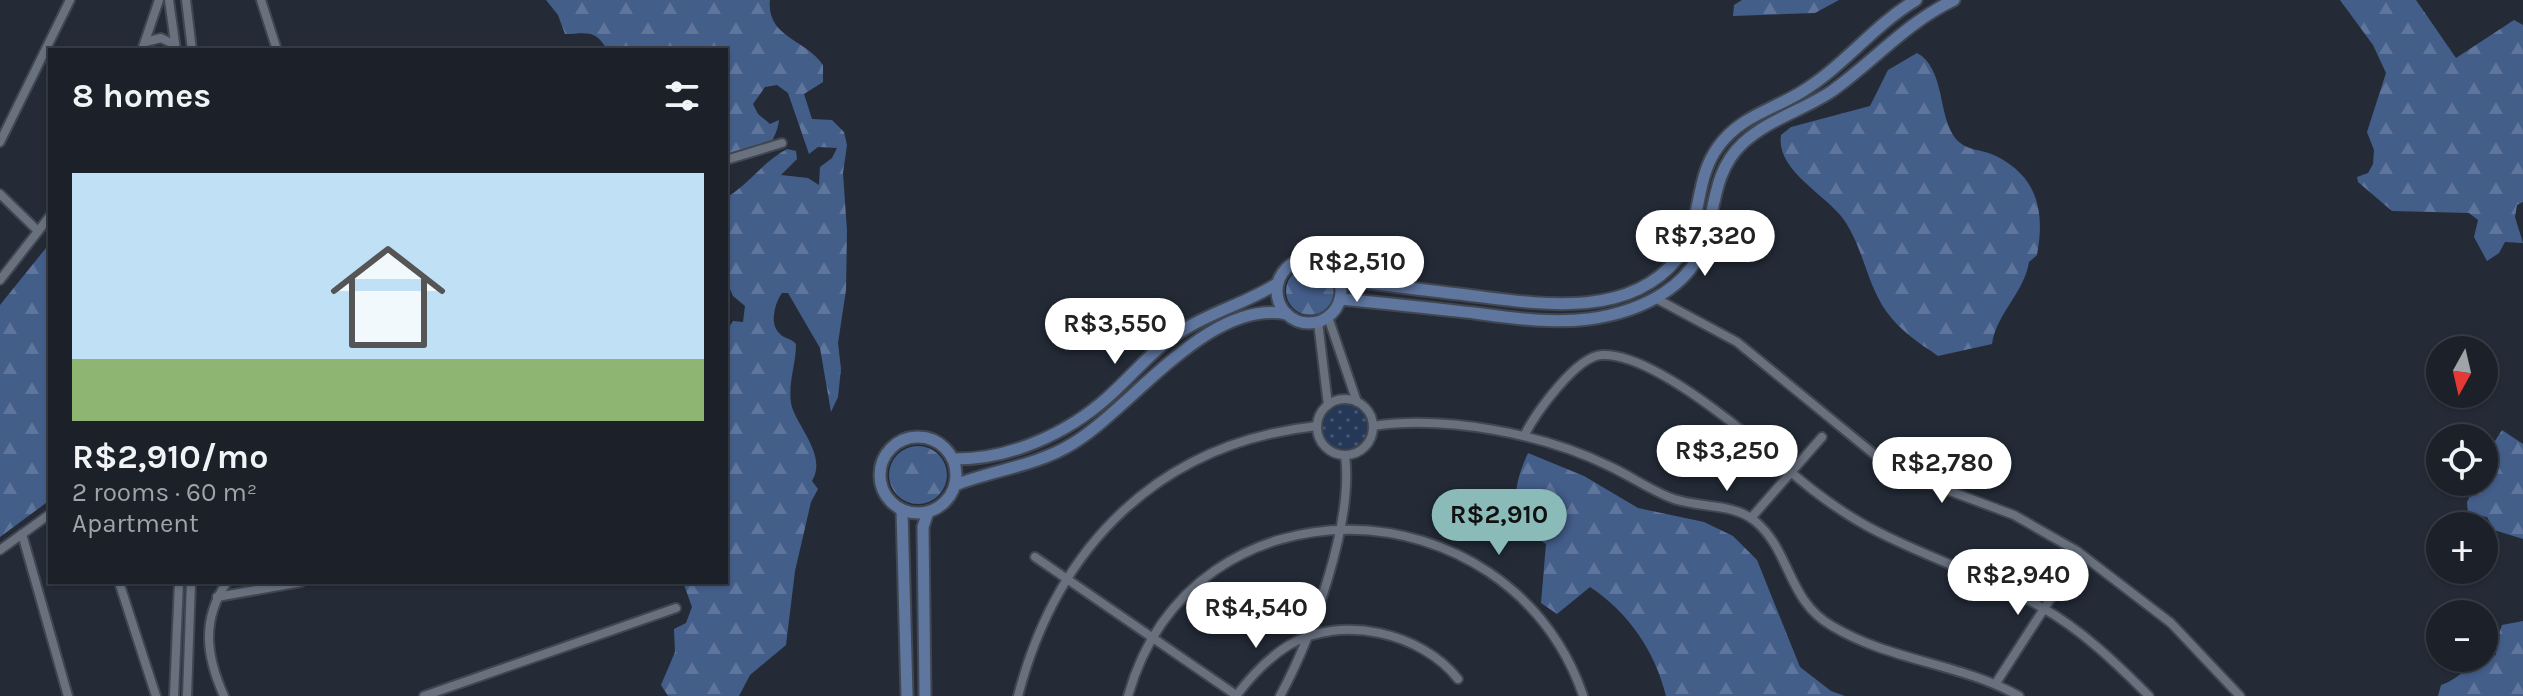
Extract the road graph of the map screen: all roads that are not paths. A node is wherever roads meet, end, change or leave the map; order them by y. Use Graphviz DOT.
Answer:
graph roads {
  1 [pos="70,0"];
  2 [pos="159,0"];
  3 [pos="169,0"];
  4 [pos="186,0"];
  5 [pos="261,0"];
  6 [pos="1916,0"];
  7 [pos="1954,0"];
  8 [pos="144,46"];
  9 [pos="175,47"];
  10 [pos="192,48"];
  11 [pos="276,48"];
  12 [pos="0,142"];
  13 [pos="782,143"];
  14 [pos="728,159"];
  15 [pos="0,194"];
  16 [pos="48,218"];
  17 [pos="38,231"];
  18 [pos="1338,278"];
  19 [pos="0,280"];
  20 [pos="1278,283"];
  21 [pos="1340,299"];
  22 [pos="1657,299"];
  23 [pos="1287,314"];
  24 [pos="1323,320"];
  25 [pos="1357,402"];
  26 [pos="1328,405"];
  27 [pos="1317,426"];
  28 [pos="1373,426"];
  29 [pos="1524,436"];
  30 [pos="1822,437"];
  31 [pos="1345,455"];
  32 [pos="953,459"];
  33 [pos="1790,473"];
  34 [pos="955,485"];
  35 [pos="902,510"];
  36 [pos="928,512"];
  37 [pos="48,515"];
  38 [pos="1751,518"];
  39 [pos="1340,530"];
  40 [pos="22,534"];
  41 [pos="0,550"];
  42 [pos="1035,557"];
  43 [pos="2069,570"];
  44 [pos="1066,578"];
  45 [pos="120,584"];
  46 [pos="179,584"];
  47 [pos="191,584"];
  48 [pos="226,584"];
  49 [pos="290,584"];
  50 [pos="217,597"];
  51 [pos="676,608"];
  52 [pos="2043,608"];
  53 [pos="1307,637"];
  54 [pos="1153,638"];
  55 [pos="177,644"];
  56 [pos="189,645"];
  57 [pos="1458,679"];
  58 [pos="1996,683"];
  59 [pos="1583,695"];
  60 [pos="68,696"];
  61 [pos="156,696"];
  62 [pos="174,696"];
  63 [pos="187,696"];
  64 [pos="224,696"];
  65 [pos="424,696"];
  66 [pos="907,696"];
  67 [pos="925,696"];
  68 [pos="1018,696"];
  69 [pos="1128,696"];
  70 [pos="1236,696"];
  71 [pos="1280,696"];
  72 [pos="2019,696"];
  73 [pos="2149,696"];
  74 [pos="2240,696"];
  1 -- 12 [label="street"];
  2 -- 8 [label="street"];
  3 -- 9 [label="street"];
  4 -- 10 [label="street"];
  5 -- 11 [label="street"];
  6 -- 18 [label="main road"];
  7 -- 22 [label="main road"];
  8 -- 9 [label="street"];
  13 -- 14 [label="street"];
  15 -- 17 [label="street"];
  16 -- 17 [label="street"];
  17 -- 19 [label="street"];
  18 -- 20 [label="main road"];
  18 -- 21 [label="main road"];
  20 -- 23 [label="main road"];
  20 -- 32 [label="main road"];
  21 -- 22 [label="main road"];
  21 -- 24 [label="main road"];
  22 -- 74 [label="street"];
  23 -- 24 [label="main road"];
  23 -- 34 [label="main road"];
  24 -- 25 [label="street"];
  24 -- 26 [label="street"];
  25 -- 26 [label="street"];
  25 -- 28 [label="street"];
  26 -- 27 [label="street"];
  27 -- 31 [label="street"];
  27 -- 44 [label="street"];
  28 -- 29 [label="street"];
  28 -- 31 [label="street"];
  29 -- 33 [label="street"];
  29 -- 38 [label="street"];
  30 -- 33 [label="street"];
  31 -- 39 [label="street"];
  32 -- 34 [label="main road"];
  32 -- 35 [label="main road"];
  33 -- 38 [label="street"];
  33 -- 52 [label="street"];
  34 -- 36 [label="main road"];
  35 -- 36 [label="main road"];
  35 -- 66 [label="main road"];
  36 -- 67 [label="main road"];
  37 -- 40 [label="street"];
  38 -- 58 [label="street"];
  39 -- 53 [label="street"];
  39 -- 54 [label="street"];
  39 -- 59 [label="street"];
  40 -- 41 [label="street"];
  40 -- 60 [label="street"];
  42 -- 44 [label="street"];
  43 -- 52 [label="street"];
  44 -- 54 [label="street"];
  44 -- 68 [label="street"];
  45 -- 61 [label="street"];
  46 -- 55 [label="street"];
  47 -- 56 [label="street"];
  48 -- 50 [label="street"];
  49 -- 50 [label="street"];
  50 -- 64 [label="street"];
  51 -- 65 [label="street"];
  52 -- 58 [label="street"];
  52 -- 73 [label="street"];
  53 -- 57 [label="street"];
  53 -- 70 [label="street"];
  53 -- 71 [label="street"];
  54 -- 69 [label="street"];
  54 -- 70 [label="street"];
  55 -- 56 [label="street"];
  55 -- 62 [label="street"];
  56 -- 63 [label="street"];
  58 -- 72 [label="street"];
}
